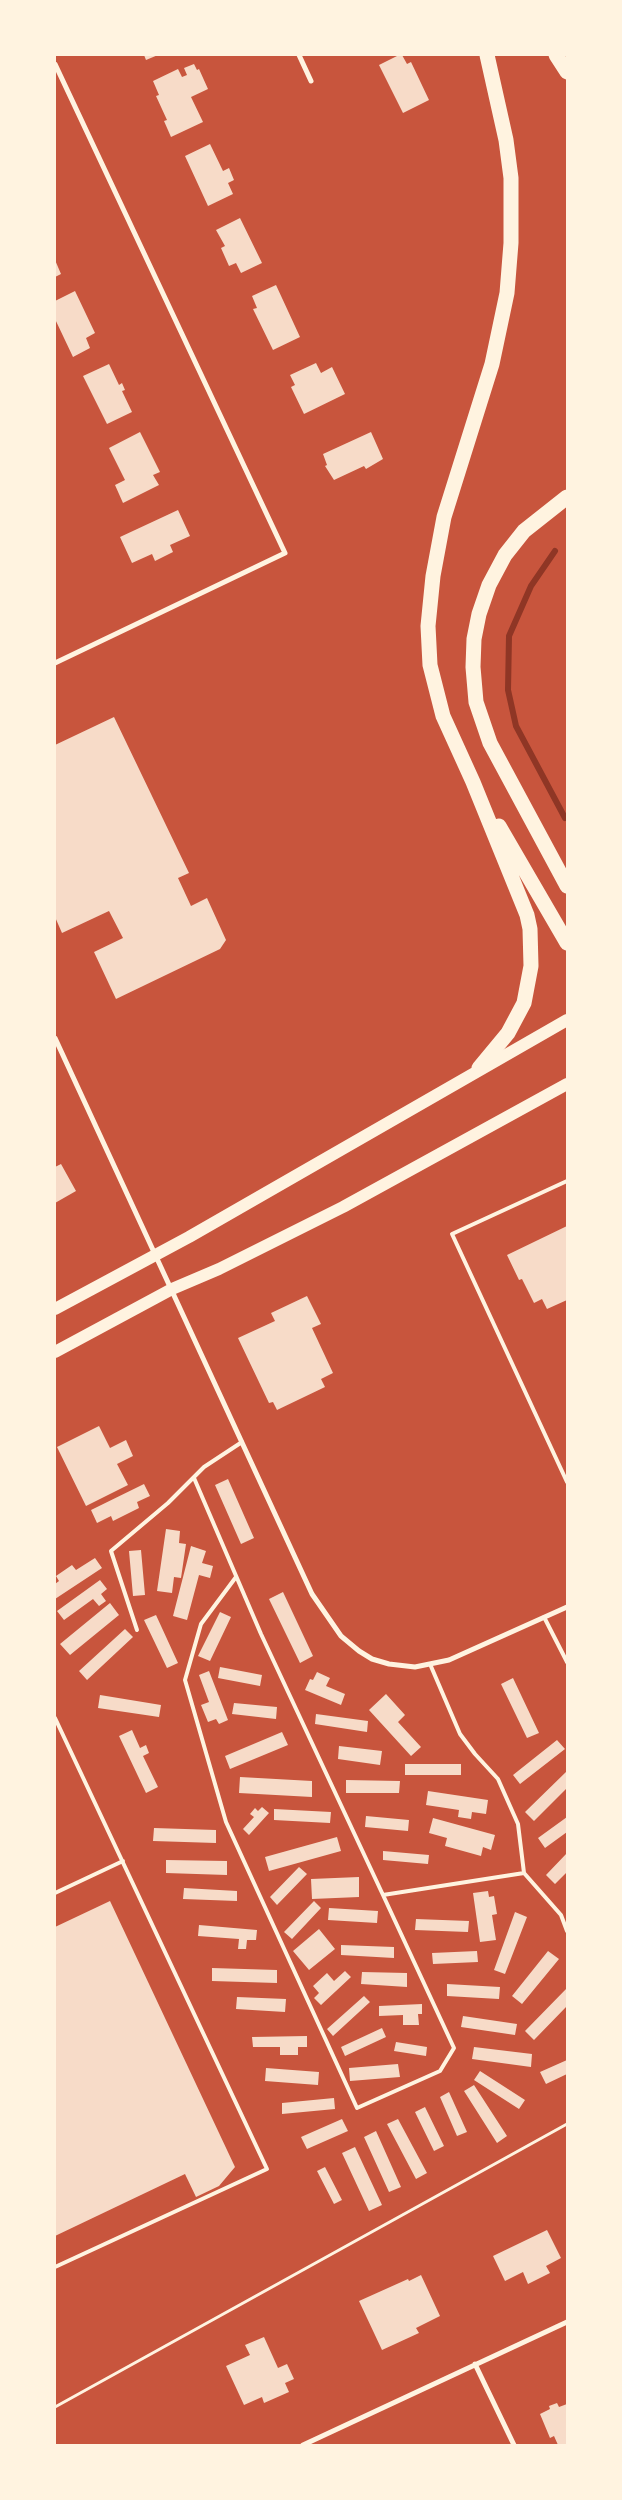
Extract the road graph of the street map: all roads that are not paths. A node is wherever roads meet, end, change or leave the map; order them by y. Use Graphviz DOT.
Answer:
graph roads {
  1 [pos="299,55"];
  2 [pos="487,55"];
  3 [pos="556,55"];
  4 [pos="55,64"];
  5 [pos="567,72"];
  6 [pos="311,81"];
  7 [pos="567,497"];
  8 [pos="55,663"];
  9 [pos="473,782"];
  10 [pos="567,886"];
  11 [pos="567,943"];
  12 [pos="567,1020"];
  13 [pos="55,1038"];
  14 [pos="479,1068"];
  15 [pos="567,1084"];
  16 [pos="567,1181"];
  17 [pos="155,1255"];
  18 [pos="172,1289"];
  19 [pos="55,1309"];
  20 [pos="55,1352"];
  21 [pos="242,1442"];
  22 [pos="194,1478"];
  23 [pos="567,1482"];
  24 [pos="236,1577"];
  25 [pos="567,1607"];
  26 [pos="544,1617"];
  27 [pos="138,1630"];
  28 [pos="567,1662"];
  29 [pos="430,1664"];
  30 [pos="55,1718"];
  31 [pos="123,1861"];
  32 [pos="524,1872"];
  33 [pos="55,1893"];
  34 [pos="383,1895"];
  35 [pos="567,1931"];
  36 [pos="55,2267"];
  37 [pos="567,2322"];
  38 [pos="475,2364"];
  39 [pos="303,2445"];
  40 [pos="514,2445"];
  1 -- 6 [label="street"];
  2 -- 9 [label="highway"];
  3 -- 5 [label="highway"];
  4 -- 8 [label="street"];
  7 -- 10 [label="highway"];
  9 -- 11 [label="highway"];
  9 -- 14 [label="highway"];
  12 -- 14 [label="main road"];
  13 -- 17 [label="street"];
  14 -- 17 [label="main road"];
  15 -- 18 [label="main road"];
  16 -- 23 [label="lane"];
  17 -- 18 [label="street"];
  17 -- 19 [label="main road"];
  18 -- 20 [label="main road"];
  18 -- 21 [label="street"];
  21 -- 22 [label="lane"];
  21 -- 29 [label="street"];
  22 -- 24 [label="lane"];
  22 -- 27 [label="lane"];
  24 -- 34 [label="lane"];
  24 -- 34 [label="lane"];
  25 -- 26 [label="street"];
  26 -- 28 [label="lane"];
  26 -- 29 [label="street"];
  29 -- 32 [label="lane"];
  30 -- 31 [label="lane"];
  31 -- 33 [label="lane"];
  31 -- 36 [label="lane"];
  32 -- 34 [label="lane"];
  32 -- 35 [label="lane"];
  37 -- 38 [label="street"];
  38 -- 39 [label="street"];
  38 -- 40 [label="street"];
}
